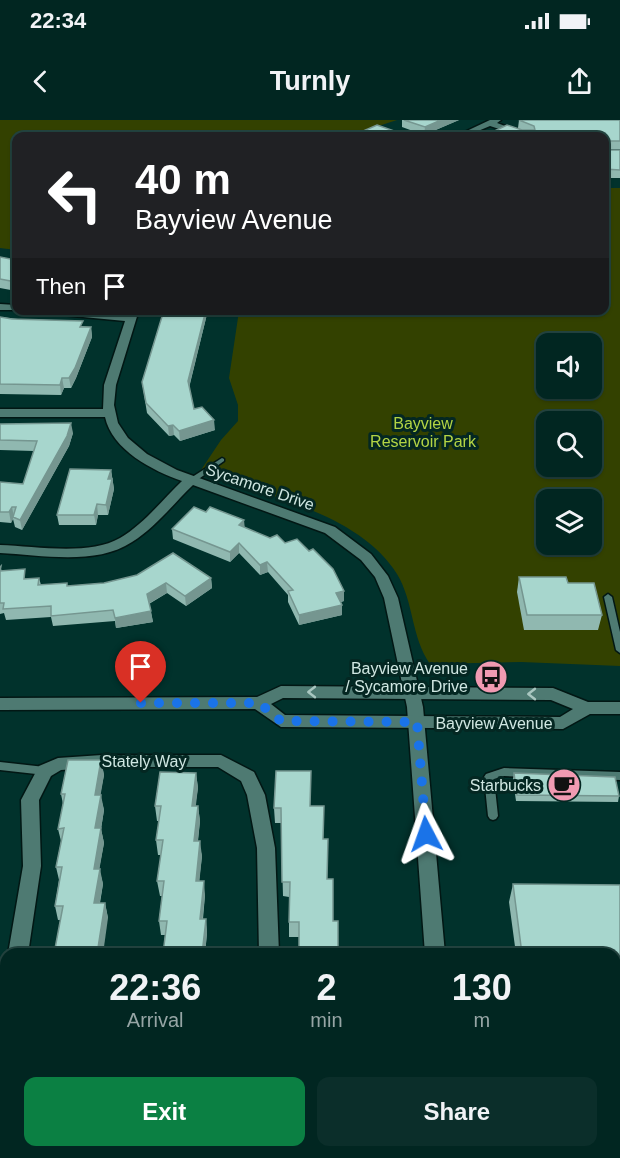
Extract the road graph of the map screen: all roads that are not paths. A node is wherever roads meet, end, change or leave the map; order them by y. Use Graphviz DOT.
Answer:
graph roads {
  1 [pos="493,122"];
  2 [pos="469,132"];
  3 [pos="518,132"];
  4 [pos="132,315"];
  5 [pos="0,413"];
  6 [pos="107,413"];
  7 [pos="222,460"];
  8 [pos="190,481"];
  9 [pos="0,549"];
  10 [pos="608,597"];
  11 [pos="620,650"];
  12 [pos="259,703"];
  13 [pos="0,704"];
  14 [pos="415,708"];
  15 [pos="587,708"];
  16 [pos="620,708"];
  17 [pos="0,766"];
  18 [pos="45,771"];
  19 [pos="620,776"];
  20 [pos="493,816"];
  21 [pos="19,948"];
  22 [pos="269,948"];
  23 [pos="435,948"];
  1 -- 2 [label="street"];
  1 -- 3 [label="street"];
  4 -- 6 [label="street"];
  5 -- 6 [label="street"];
  6 -- 8 [label="street, Sycamore Drive"];
  7 -- 8 [label="lane"];
  8 -- 9 [label="street"];
  8 -- 14 [label="street, Sycamore Drive"];
  10 -- 11 [label="lane"];
  12 -- 13 [label="street, Bayview Avenue"];
  14 -- 12 [label="street, Bayview Avenue, one-way"];
  12 -- 14 [label="street, Bayview Avenue"];
  15 -- 14 [label="street, Bayview Avenue, one-way"];
  14 -- 15 [label="street, Bayview Avenue"];
  14 -- 23 [label="street, Sycamore Drive"];
  15 -- 16 [label="street, Bayview Avenue"];
  17 -- 18 [label="lane"];
  18 -- 21 [label="street"];
  18 -- 22 [label="street, Stately Way"];
  19 -- 20 [label="lane"];
}
